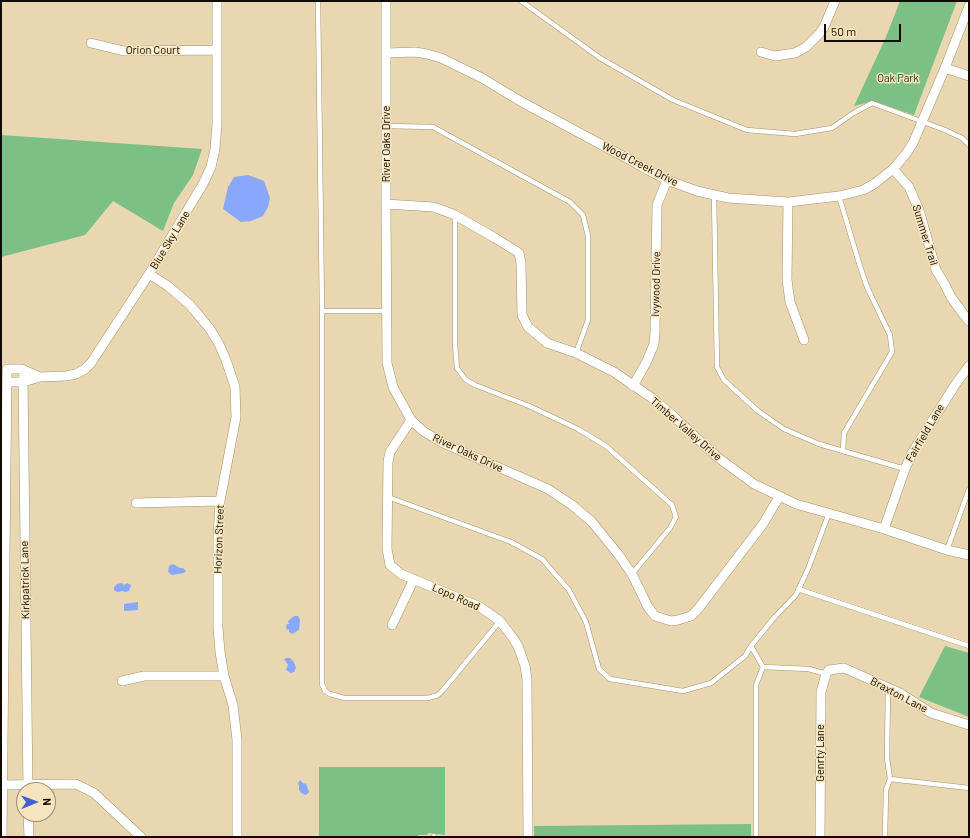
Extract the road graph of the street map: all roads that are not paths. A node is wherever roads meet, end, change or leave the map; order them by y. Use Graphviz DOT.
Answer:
graph roads {
  1 [pos="217,1"];
  2 [pos="318,1"];
  3 [pos="386,1"];
  4 [pos="521,1"];
  5 [pos="835,1"];
  6 [pos="969,6"];
  7 [pos="91,42"];
  8 [pos="217,50"];
  9 [pos="761,52"];
  10 [pos="386,53"];
  11 [pos="945,68"];
  12 [pos="969,76"];
  13 [pos="921,121"];
  14 [pos="386,126"];
  15 [pos="969,145"];
  16 [pos="893,169"];
  17 [pos="668,180"];
  18 [pos="714,195"];
  19 [pos="839,196"];
  20 [pos="788,202"];
  21 [pos="386,204"];
  22 [pos="455,215"];
  23 [pos="149,274"];
  24 [pos="322,311"];
  25 [pos="387,311"];
  26 [pos="969,321"];
  27 [pos="804,340"];
  28 [pos="576,353"];
  29 [pos="969,366"];
  30 [pos="4,369"];
  31 [pos="22,369"];
  32 [pos="40,376"];
  33 [pos="4,382"];
  34 [pos="23,382"];
  35 [pos="633,386"];
  36 [pos="411,420"];
  37 [pos="843,451"];
  38 [pos="905,469"];
  39 [pos="969,489"];
  40 [pos="388,497"];
  41 [pos="779,497"];
  42 [pos="220,501"];
  43 [pos="136,503"];
  44 [pos="829,513"];
  45 [pos="884,529"];
  46 [pos="947,550"];
  47 [pos="969,555"];
  48 [pos="632,574"];
  49 [pos="414,579"];
  50 [pos="798,589"];
  51 [pos="500,621"];
  52 [pos="392,625"];
  53 [pos="751,646"];
  54 [pos="969,646"];
  55 [pos="763,667"];
  56 [pos="827,672"];
  57 [pos="224,676"];
  58 [pos="122,681"];
  59 [pos="888,689"];
  60 [pos="969,725"];
  61 [pos="890,779"];
  62 [pos="28,782"];
  63 [pos="2,785"];
  64 [pos="56,786"];
  65 [pos="16,787"];
  66 [pos="969,788"];
  67 [pos="28,822"];
  68 [pos="2,837"];
  69 [pos="29,837"];
  70 [pos="141,837"];
  71 [pos="237,837"];
  72 [pos="528,837"];
  73 [pos="756,837"];
  74 [pos="820,837"];
  75 [pos="885,837"];
  1 -- 8 [label="street, Blue Sky Lane"];
  2 -- 24 [label="lane"];
  3 -- 10 [label="street, River Oaks Drive"];
  4 -- 13 [label="lane"];
  5 -- 9 [label="street"];
  6 -- 11 [label="street, Wood Creek Drive"];
  7 -- 8 [label="street, Orion Court"];
  8 -- 23 [label="street, Blue Sky Lane"];
  10 -- 14 [label="street, River Oaks Drive"];
  10 -- 17 [label="street, Wood Creek Drive"];
  11 -- 12 [label="street"];
  11 -- 13 [label="street, Wood Creek Drive"];
  13 -- 15 [label="lane"];
  13 -- 16 [label="street, Wood Creek Drive"];
  14 -- 21 [label="street, River Oaks Drive"];
  14 -- 28 [label="lane"];
  16 -- 19 [label="street, Wood Creek Drive"];
  16 -- 26 [label="street, Summer Trail"];
  17 -- 18 [label="street, Wood Creek Drive"];
  17 -- 35 [label="street, Ivywood Drive"];
  18 -- 20 [label="street, Wood Creek Drive"];
  18 -- 37 [label="lane"];
  19 -- 20 [label="street, Wood Creek Drive"];
  19 -- 37 [label="lane"];
  20 -- 27 [label="street"];
  21 -- 22 [label="street, Timber Valley Drive"];
  21 -- 25 [label="street, River Oaks Drive"];
  22 -- 28 [label="street, Timber Valley Drive"];
  22 -- 48 [label="lane"];
  23 -- 32 [label="street, Blue Sky Lane"];
  23 -- 42 [label="street, Horizon Street"];
  24 -- 25 [label="lane"];
  24 -- 51 [label="lane"];
  25 -- 36 [label="street, River Oaks Drive"];
  28 -- 35 [label="street, Timber Valley Drive"];
  29 -- 38 [label="street, Fairfield Lane"];
  30 -- 31 [label="street"];
  30 -- 33 [label="street, Kirkpatrick Lane"];
  31 -- 32 [label="street, Blue Sky Lane"];
  31 -- 34 [label="street, Kirkpatrick Lane"];
  32 -- 34 [label="street, Blue Sky Lane"];
  33 -- 34 [label="street, Blue Sky Lane"];
  33 -- 63 [label="street, Kirkpatrick Lane"];
  34 -- 62 [label="street, Kirkpatrick Lane"];
  35 -- 41 [label="street, Timber Valley Drive"];
  36 -- 40 [label="street, Lopo Road"];
  36 -- 48 [label="street, River Oaks Drive"];
  37 -- 38 [label="lane"];
  38 -- 45 [label="street, Fairfield Lane"];
  39 -- 46 [label="lane"];
  40 -- 49 [label="street, Lopo Road"];
  40 -- 53 [label="lane"];
  41 -- 44 [label="street, Timber Valley Drive"];
  41 -- 48 [label="street, River Oaks Drive"];
  42 -- 43 [label="street"];
  42 -- 57 [label="street, Horizon Street"];
  44 -- 45 [label="street, Timber Valley Drive"];
  44 -- 50 [label="lane"];
  45 -- 46 [label="street, Timber Valley Drive"];
  46 -- 47 [label="street, Timber Valley Drive"];
  49 -- 51 [label="street, Lopo Road"];
  49 -- 52 [label="street"];
  50 -- 53 [label="lane"];
  50 -- 54 [label="lane"];
  51 -- 72 [label="street, Lopo Road"];
  53 -- 55 [label="lane"];
  55 -- 56 [label="lane"];
  55 -- 73 [label="lane"];
  56 -- 59 [label="street, Braxton Lane"];
  56 -- 74 [label="street, Genrty Lane"];
  57 -- 58 [label="street"];
  57 -- 71 [label="street, Horizon Street"];
  59 -- 60 [label="street, Braxton Lane"];
  59 -- 61 [label="lane"];
  61 -- 66 [label="lane"];
  61 -- 75 [label="lane"];
  63 -- 65 [label="street"];
  63 -- 68 [label="street, Kirkpatrick Lane"];
  64 -- 70 [label="street"];
  67 -- 69 [label="street"];
}
